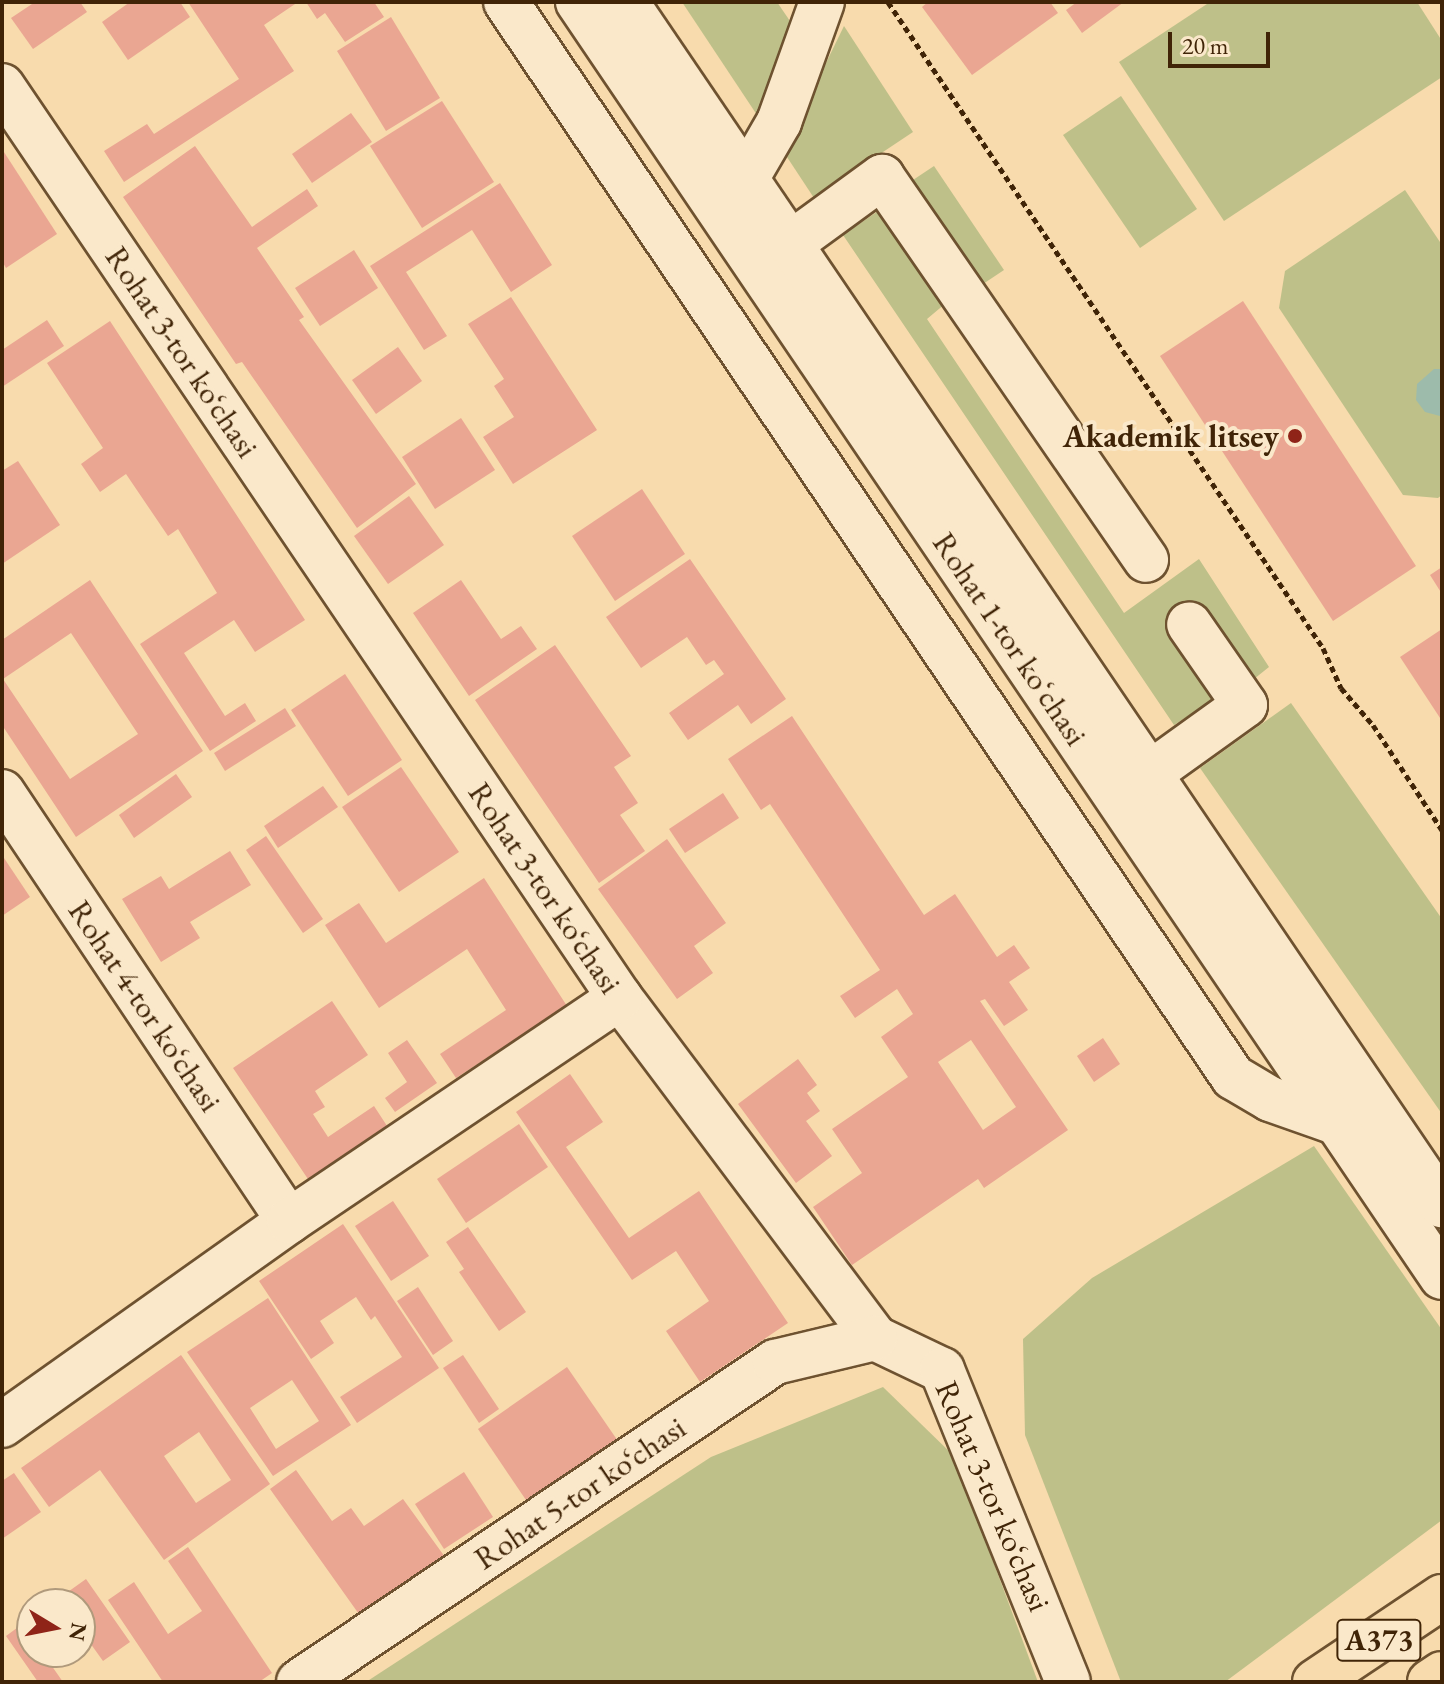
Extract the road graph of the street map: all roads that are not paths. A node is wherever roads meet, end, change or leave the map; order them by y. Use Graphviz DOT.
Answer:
graph roads {
  1 [pos="506,2"];
  2 [pos="578,2"];
  3 [pos="626,2"];
  4 [pos="820,3"];
  5 [pos="2,86"];
  6 [pos="746,179"];
  7 [pos="790,244"];
  8 [pos="1146,560"];
  9 [pos="1189,624"];
  10 [pos="1149,774"];
  11 [pos="2,792"];
  12 [pos="620,998"];
  13 [pos="1338,1123"];
  14 [pos="1442,1205"];
  15 [pos="289,1221"];
  16 [pos="1442,1277"];
  17 [pos="875,1338"];
  18 [pos="2,1425"];
  19 [pos="1442,1597"];
  20 [pos="1442,1674"];
  21 [pos="299,1682"];
  22 [pos="1068,1682"];
  23 [pos="1315,1682"];
  24 [pos="1430,1682"];
  1 -- 13 [label="street"];
  2 -- 13 [label="street, Rohat 1-tor koʻchasi"];
  3 -- 6 [label="street, Rohat 1-tor koʻchasi"];
  4 -- 6 [label="street"];
  5 -- 12 [label="street, Rohat 3-tor ko‘chasi"];
  6 -- 7 [label="street, Rohat 1-tor koʻchasi"];
  7 -- 8 [label="street"];
  7 -- 10 [label="street, Rohat 1-tor koʻchasi"];
  9 -- 10 [label="street"];
  10 -- 14 [label="street, Rohat 1-tor koʻchasi"];
  11 -- 15 [label="street, Rohat 4-tor ko‘chasi"];
  12 -- 15 [label="street"];
  12 -- 17 [label="street, Rohat 3-tor ko‘chasi"];
  13 -- 16 [label="street, Rohat 1-tor koʻchasi"];
  15 -- 18 [label="street"];
  17 -- 21 [label="street, Rohat 5-tor ko‘chasi"];
  17 -- 22 [label="street, Rohat 3-tor ko‘chasi"];
  19 -- 23 [label="highway, A373"];
  20 -- 24 [label="highway, A373"];
}
